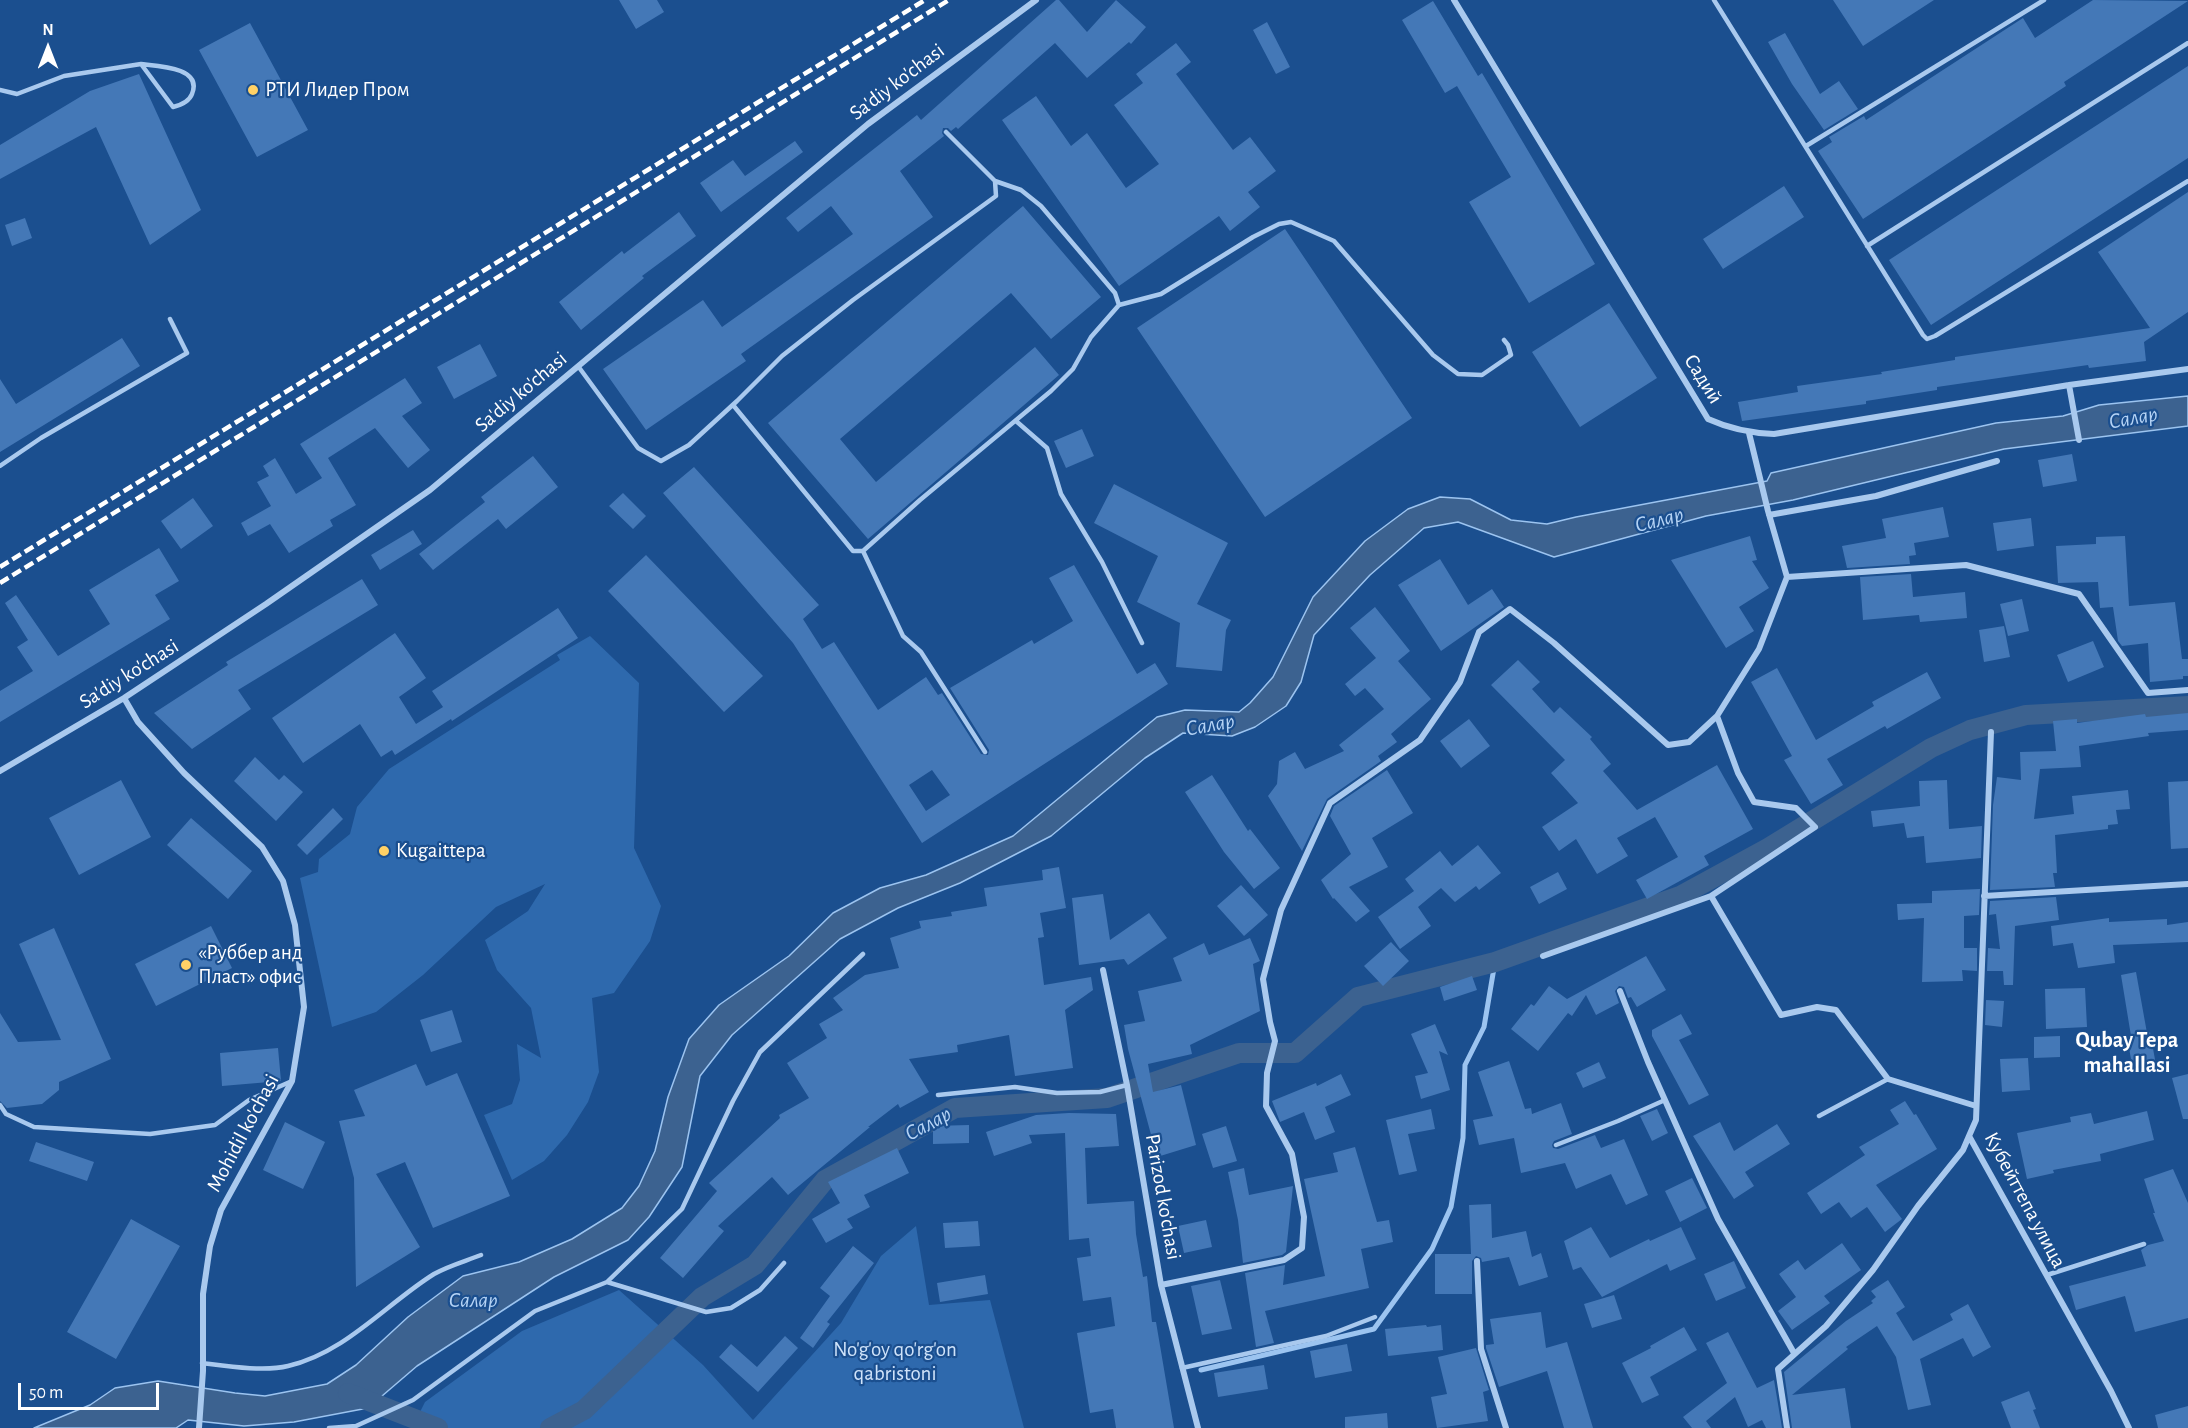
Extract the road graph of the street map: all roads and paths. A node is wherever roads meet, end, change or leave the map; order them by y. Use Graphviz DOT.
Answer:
graph roads {
  1 [pos="1036,0"];
  2 [pos="1454,0"];
  3 [pos="1714,0"];
  4 [pos="2044,0"];
  5 [pos="2188,43"];
  6 [pos="141,64"];
  7 [pos="0,90"];
  8 [pos="946,132"];
  9 [pos="1806,146"];
  10 [pos="2188,180"];
  11 [pos="995,181"];
  12 [pos="1867,246"];
  13 [pos="1119,305"];
  14 [pos="170,319"];
  15 [pos="1504,340"];
  16 [pos="578,366"];
  17 [pos="2188,369"];
  18 [pos="2069,386"];
  19 [pos="733,405"];
  20 [pos="1016,421"];
  21 [pos="1749,433"];
  22 [pos="2079,440"];
  23 [pos="1997,461"];
  24 [pos="0,466"];
  25 [pos="1768,513"];
  26 [pos="863,551"];
  27 [pos="1787,577"];
  28 [pos="1142,643"];
  29 [pos="2188,690"];
  30 [pos="124,698"];
  31 [pos="1717,716"];
  32 [pos="1991,732"];
  33 [pos="985,752"];
  34 [pos="0,771"];
  35 [pos="2188,884"];
  36 [pos="1711,896"];
  37 [pos="1984,896"];
  38 [pos="863,954"];
  39 [pos="1543,956"];
  40 [pos="1103,970"];
  41 [pos="1620,991"];
  42 [pos="1888,1079"];
  43 [pos="292,1081"];
  44 [pos="1127,1085"];
  45 [pos="938,1095"];
  46 [pos="1665,1101"];
  47 [pos="0,1105"];
  48 [pos="1976,1106"];
  49 [pos="1819,1116"];
  50 [pos="1969,1136"];
  51 [pos="1556,1145"];
  52 [pos="2144,1244"];
  53 [pos="481,1255"];
  54 [pos="1477,1261"];
  55 [pos="784,1263"];
  56 [pos="2047,1275"];
  57 [pos="608,1282"];
  58 [pos="1161,1285"];
  59 [pos="1375,1317"];
  60 [pos="1794,1353"];
  61 [pos="202,1363"];
  62 [pos="1182,1368"];
  63 [pos="199,1428"];
  64 [pos="329,1428"];
  65 [pos="1197,1428"];
  66 [pos="1506,1428"];
  67 [pos="1787,1428"];
  68 [pos="2129,1428"];
  1 -- 16 [label="street, Sa'diy ko'chasi"];
  2 -- 21 [label="street, Садий"];
  3 -- 9 [label="lane"];
  4 -- 9 [label="lane"];
  5 -- 12 [label="lane"];
  6 -- 6 [label="lane"];
  6 -- 7 [label="lane"];
  8 -- 11 [label="lane"];
  9 -- 12 [label="lane"];
  10 -- 12 [label="lane"];
  11 -- 13 [label="lane"];
  11 -- 19 [label="lane"];
  13 -- 15 [label="lane"];
  13 -- 20 [label="lane"];
  14 -- 24 [label="lane"];
  16 -- 19 [label="lane"];
  16 -- 30 [label="street, Sa'diy ko'chasi"];
  17 -- 18 [label="street, Садий"];
  18 -- 21 [label="street, Садий"];
  18 -- 22 [label="street"];
  19 -- 26 [label="lane"];
  20 -- 26 [label="lane"];
  20 -- 28 [label="lane"];
  21 -- 25 [label="street"];
  23 -- 25 [label="street"];
  25 -- 27 [label="street"];
  26 -- 33 [label="lane"];
  27 -- 29 [label="street"];
  27 -- 31 [label="street"];
  30 -- 34 [label="street, Sa'diy ko'chasi"];
  30 -- 43 [label="street, Mohidil ko'chasi"];
  31 -- 36 [label="street"];
  31 -- 58 [label="street"];
  32 -- 37 [label="street, Кубейттепа улица"];
  35 -- 37 [label="street"];
  36 -- 39 [label="street"];
  36 -- 42 [label="street"];
  37 -- 48 [label="street, Кубейттепа улица"];
  38 -- 57 [label="lane"];
  40 -- 44 [label="street, Parizod ko'chasi"];
  41 -- 46 [label="street"];
  42 -- 48 [label="street"];
  42 -- 49 [label="lane"];
  43 -- 47 [label="lane"];
  43 -- 61 [label="street, Mohidil ko'chasi"];
  44 -- 45 [label="lane"];
  44 -- 58 [label="street, Parizod ko'chasi"];
  46 -- 51 [label="lane"];
  46 -- 60 [label="street"];
  48 -- 50 [label="street, Кубейттепа улица"];
  50 -- 56 [label="street, Кубейттепа улица"];
  50 -- 60 [label="street"];
  52 -- 56 [label="lane"];
  53 -- 61 [label="lane"];
  54 -- 66 [label="street"];
  55 -- 57 [label="lane"];
  56 -- 68 [label="street, Кубейттепа улица"];
  57 -- 64 [label="lane"];
  58 -- 62 [label="street, Parizod ko'chasi"];
  59 -- 62 [label="lane"];
  60 -- 67 [label="street"];
  61 -- 63 [label="street, Mohidil ko'chasi"];
  62 -- 65 [label="street, Parizod ko'chasi"];
}
